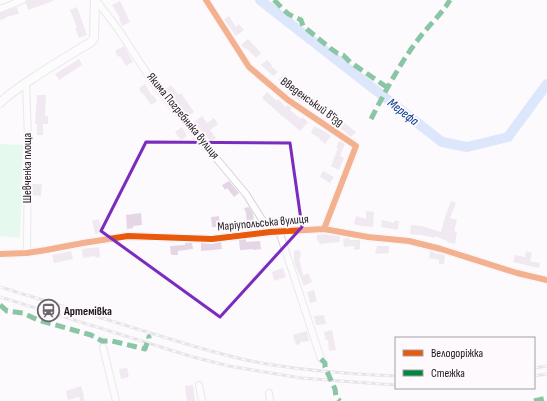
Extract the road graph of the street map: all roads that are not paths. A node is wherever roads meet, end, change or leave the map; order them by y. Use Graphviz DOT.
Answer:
graph roads {
  1 [pos="23,0"];
  2 [pos="95,0"];
  3 [pos="206,0"];
  4 [pos="0,9"];
  5 [pos="26,83"];
  6 [pos="0,103"];
  7 [pos="324,229"];
  8 [pos="270,232"];
  9 [pos="279,232"];
  10 [pos="27,253"];
  11 [pos="0,254"];
  12 [pos="547,280"];
  13 [pos="104,347"];
  14 [pos="321,359"];
  15 [pos="199,385"];
  16 [pos="269,393"];
  17 [pos="114,400"];
  18 [pos="202,401"];
  19 [pos="270,401"];
  1 -- 4 [label="street"];
  2 -- 5 [label="street"];
  2 -- 8 [label="street, Якима Погребняка вулиця"];
  3 -- 7 [label="street, Введенський в'їзд"];
  5 -- 6 [label="street"];
  5 -- 10 [label="street, Шевченка площа"];
  7 -- 9 [label="street, Маріупольська вулиця"];
  7 -- 12 [label="street, Маріупольська вулиця"];
  8 -- 9 [label="street, Маріупольська вулиця"];
  8 -- 10 [label="street, Маріупольська вулиця"];
  9 -- 14 [label="street"];
  10 -- 11 [label="street, Маріупольська вулиця"];
  13 -- 17 [label="street"];
  15 -- 18 [label="street"];
  16 -- 19 [label="street"];
}
